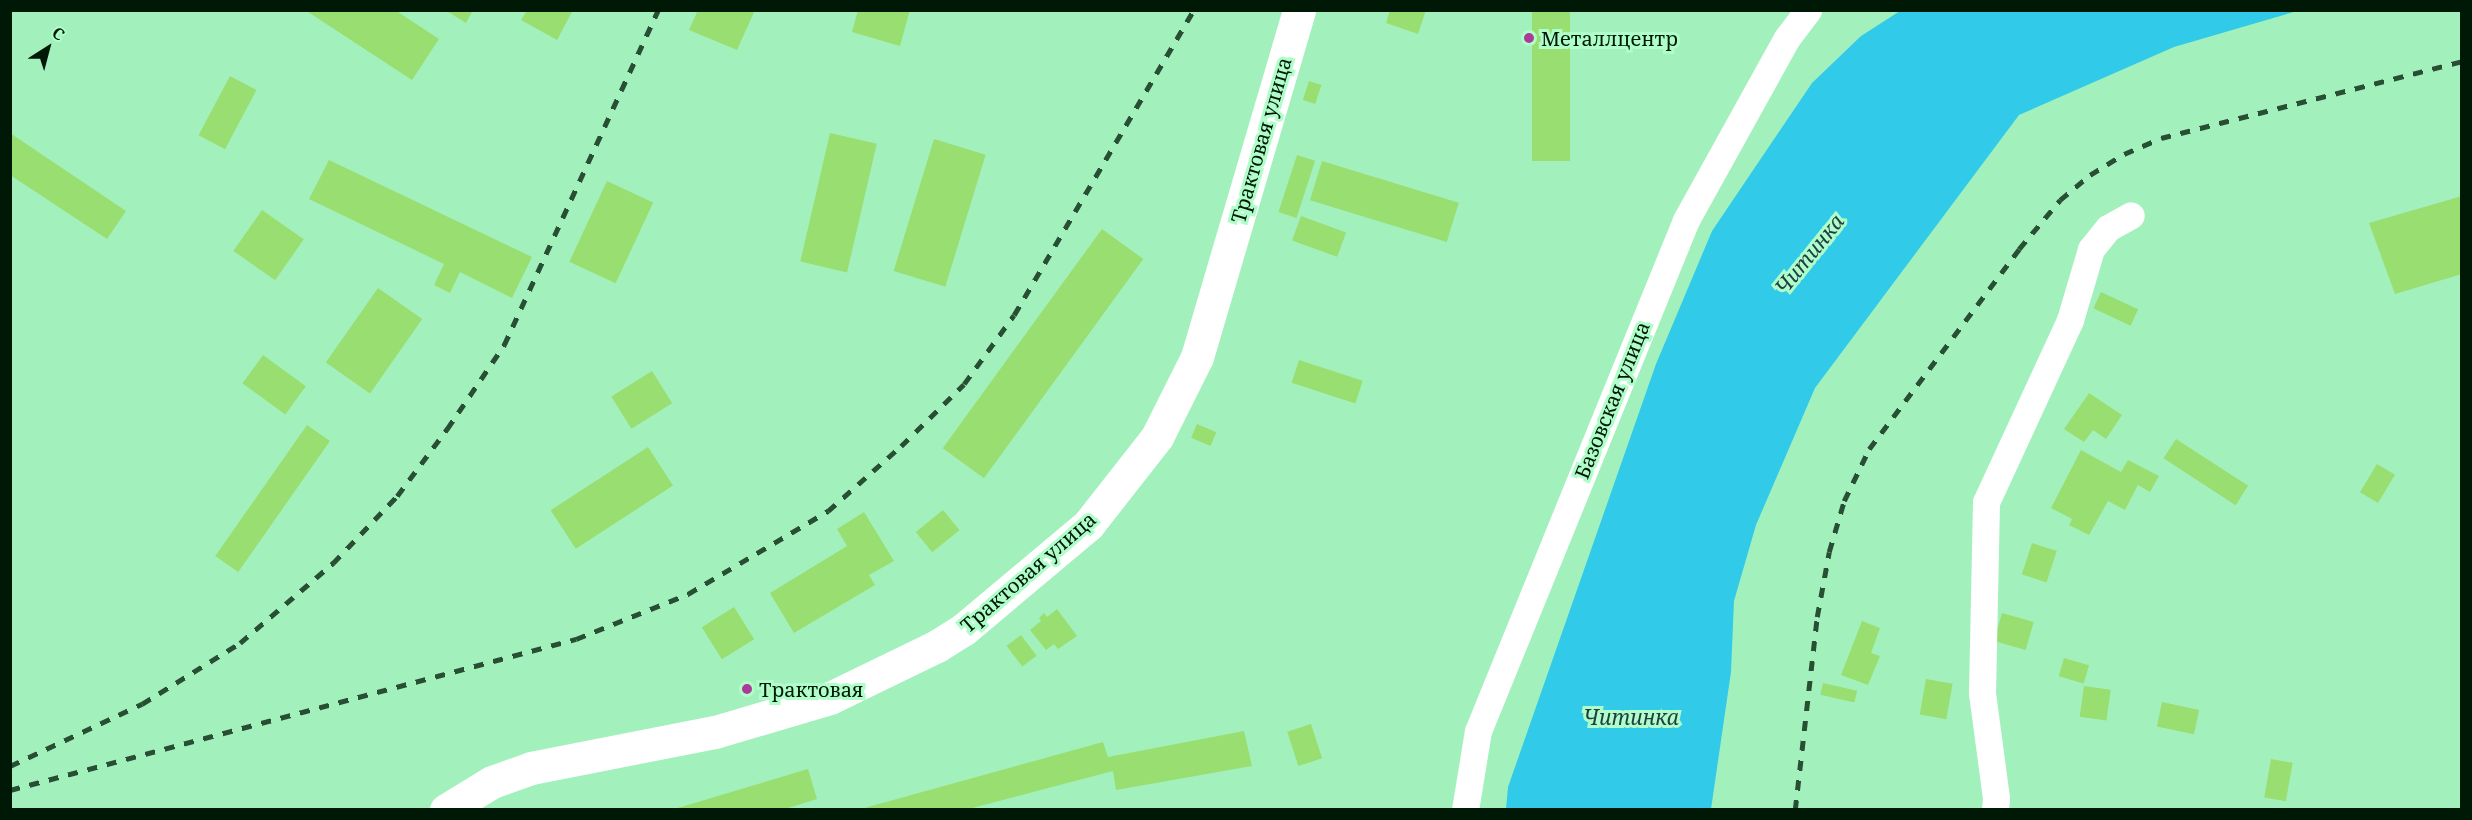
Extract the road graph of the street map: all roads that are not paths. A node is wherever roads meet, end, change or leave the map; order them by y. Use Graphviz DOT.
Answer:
graph roads {
  1 [pos="1299,10"];
  2 [pos="1808,10"];
  3 [pos="2131,215"];
  4 [pos="446,810"];
  5 [pos="1465,810"];
  6 [pos="1995,810"];
  1 -- 4 [label="main road, Трактовая улица"];
  2 -- 5 [label="street, Базовская улица"];
  3 -- 6 [label="street"];
}
